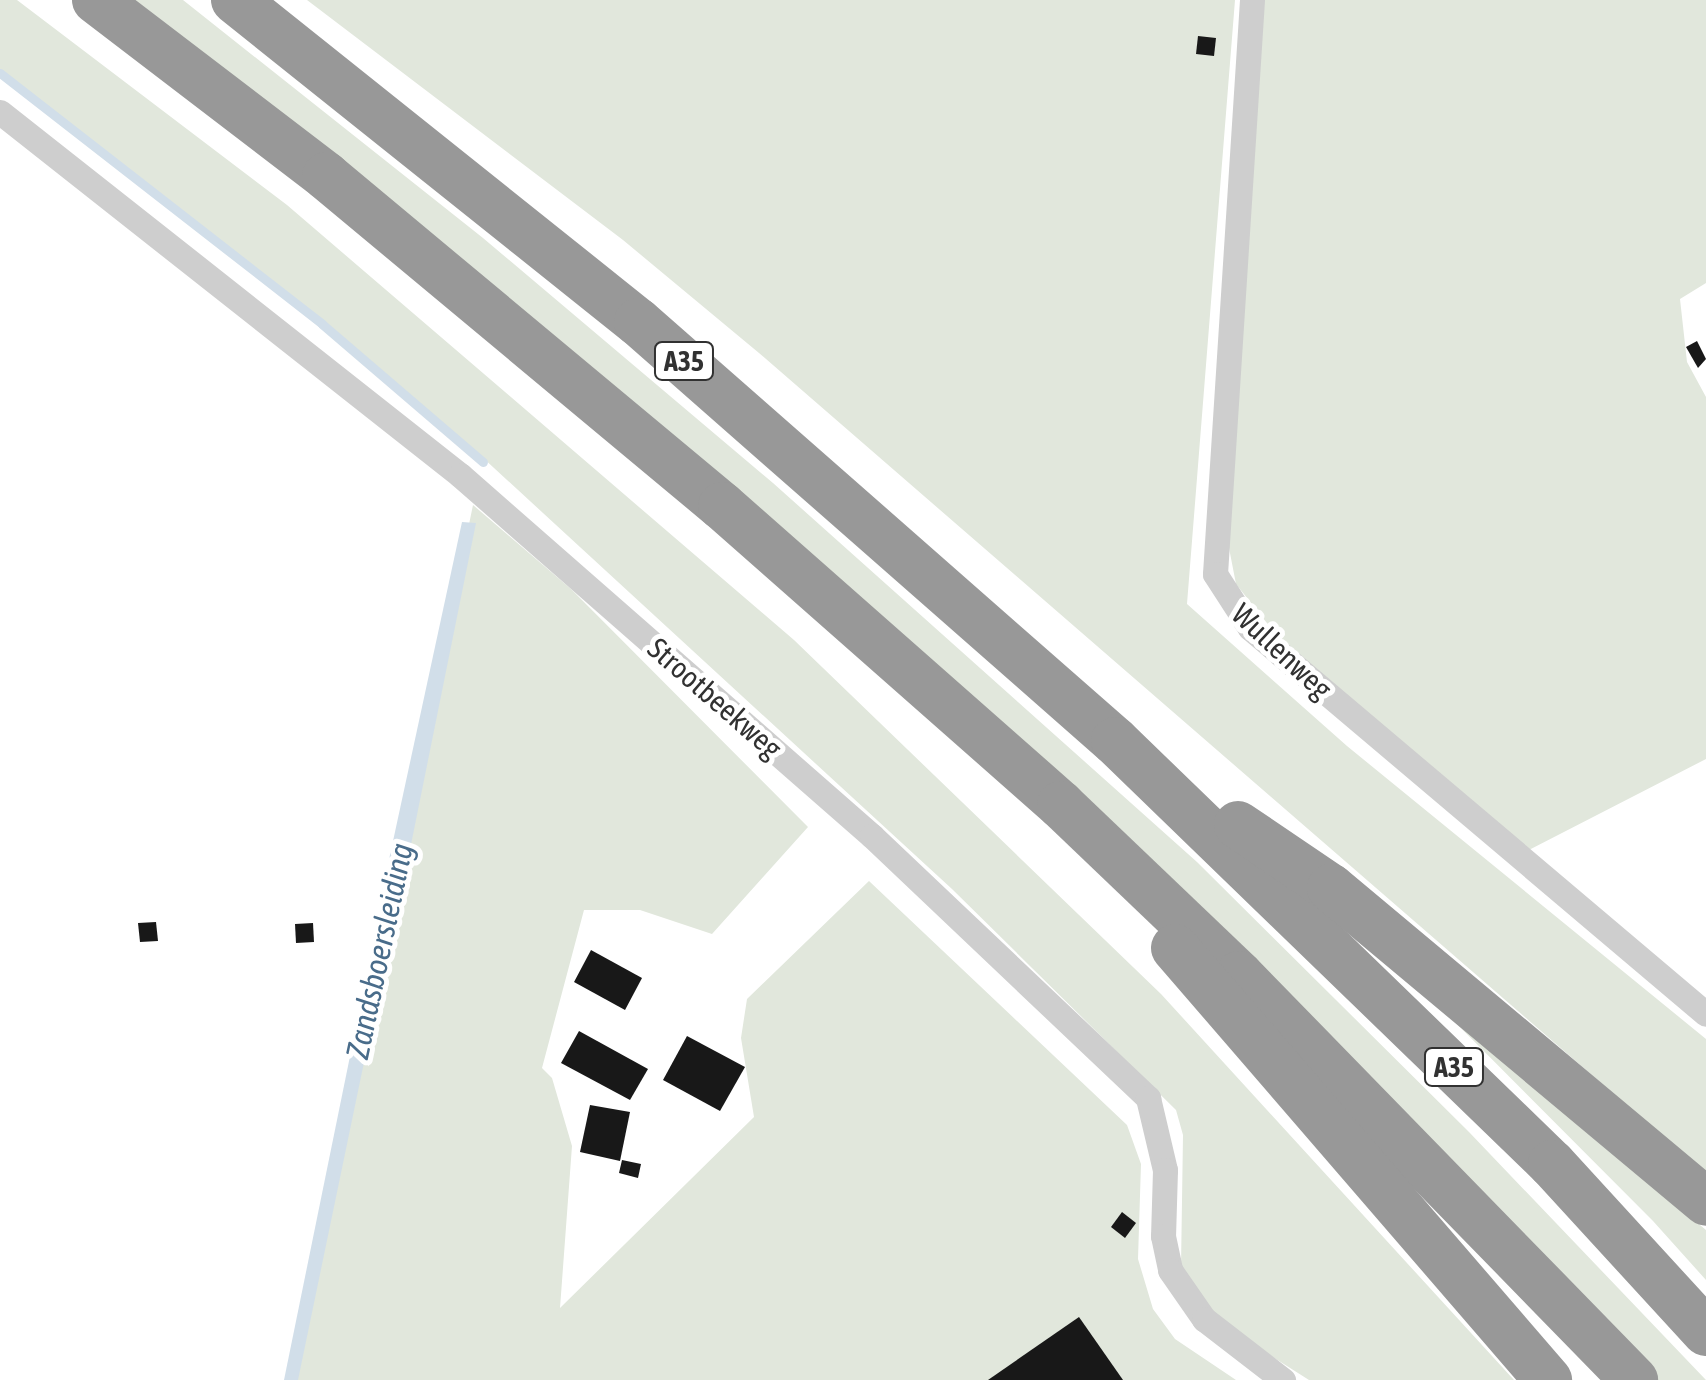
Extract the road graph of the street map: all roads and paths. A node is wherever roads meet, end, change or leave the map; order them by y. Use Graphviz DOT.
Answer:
graph roads {
  1 [pos="96,0"];
  2 [pos="235,0"];
  3 [pos="1252,0"];
  4 [pos="0,112"];
  5 [pos="1116,741"];
  6 [pos="1061,805"];
  7 [pos="1706,1014"];
  8 [pos="1706,1202"];
  9 [pos="1706,1332"];
  10 [pos="1283,1380"];
  11 [pos="1548,1380"];
  12 [pos="1634,1380"];
  1 -- 6 [label="highway"];
  2 -- 5 [label="highway, A35"];
  3 -- 7 [label="street, Wullenweg"];
  4 -- 10 [label="street, Strootbeekweg"];
  5 -- 8 [label="highway, A35"];
  5 -- 9 [label="highway, A35"];
  6 -- 11 [label="highway"];
  6 -- 12 [label="highway"];
}
